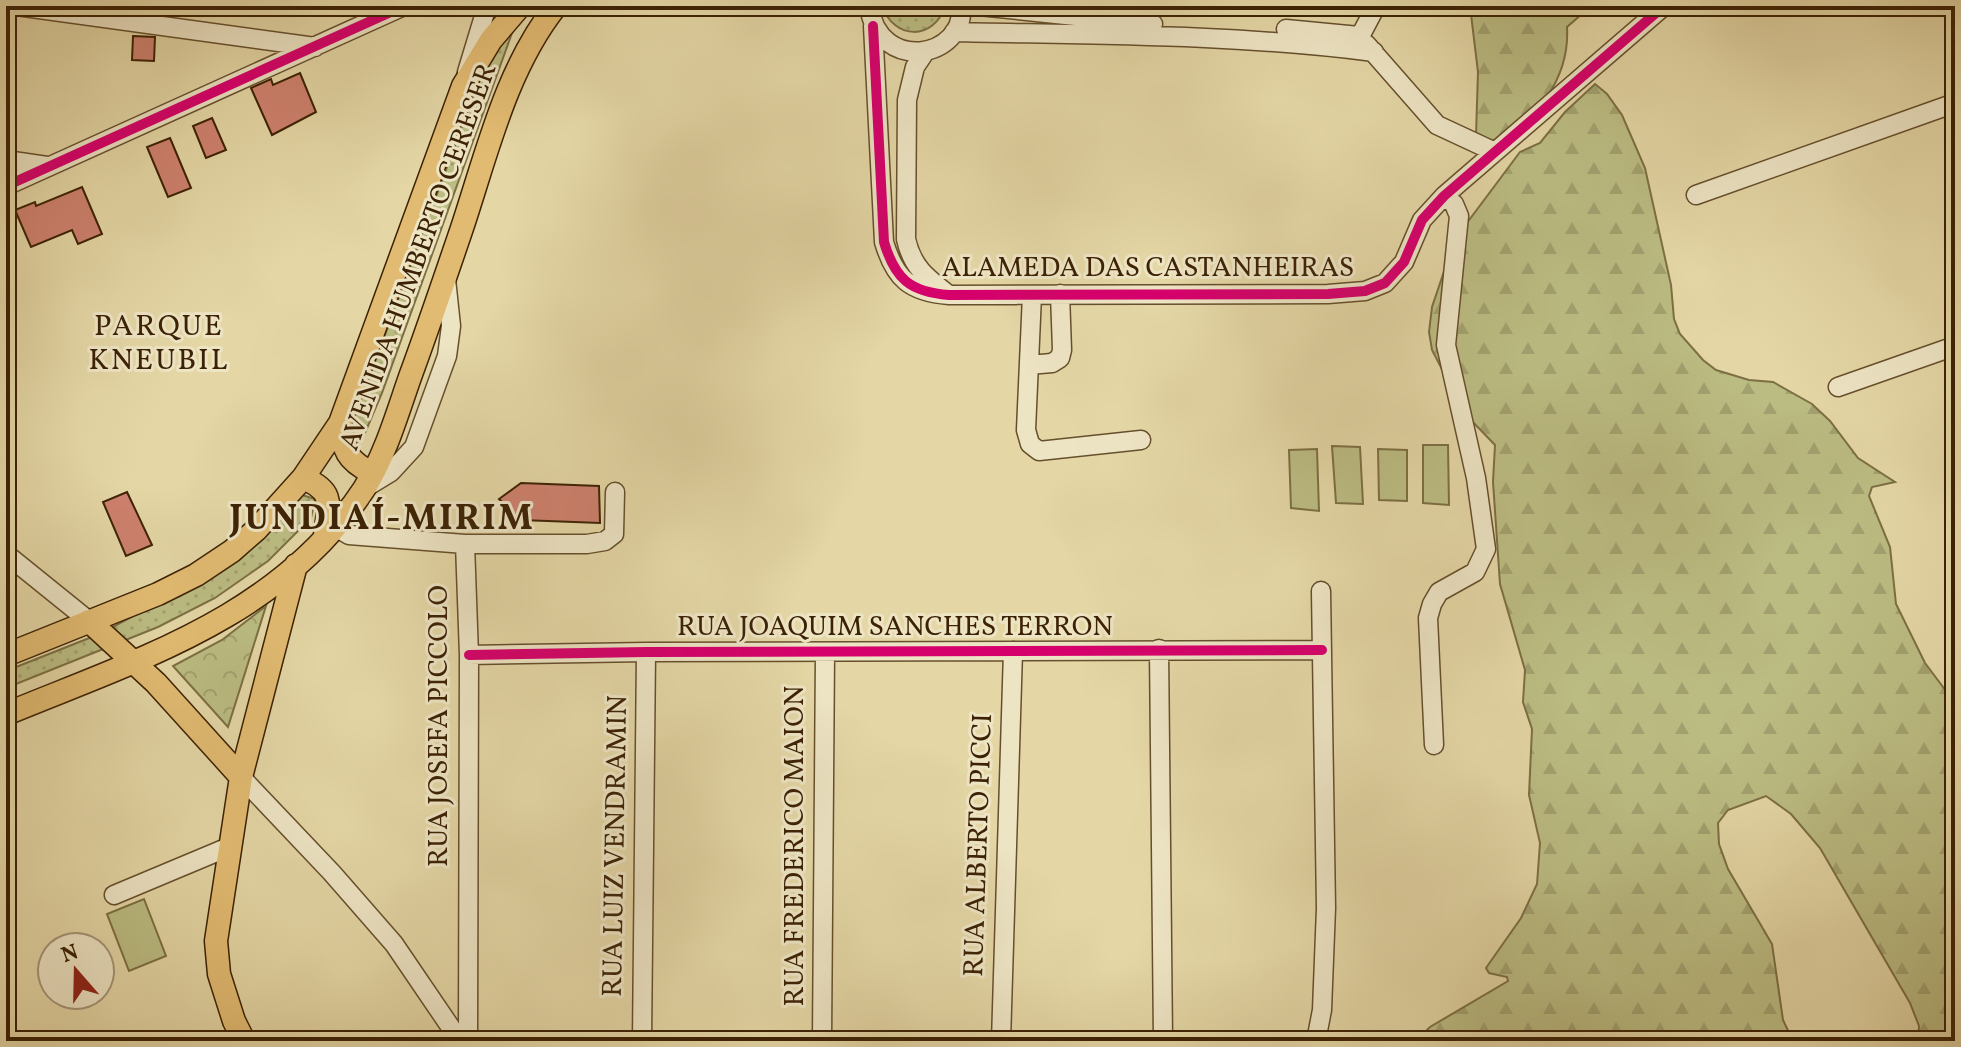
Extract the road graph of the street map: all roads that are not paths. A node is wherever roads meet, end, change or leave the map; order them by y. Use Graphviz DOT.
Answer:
graph roads {
  1 [pos="17,6"];
  2 [pos="404,6"];
  3 [pos="487,6"];
  4 [pos="520,6"];
  5 [pos="556,6"];
  6 [pos="869,6"];
  7 [pos="961,6"];
  8 [pos="979,6"];
  9 [pos="1376,6"];
  10 [pos="1664,6"];
  11 [pos="873,26"];
  12 [pos="954,32"];
  13 [pos="1357,43"];
  14 [pos="315,47"];
  15 [pos="925,52"];
  16 [pos="463,86"];
  17 [pos="1955,103"];
  18 [pos="1495,152"];
  19 [pos="6,160"];
  20 [pos="48,166"];
  21 [pos="6,186"];
  22 [pos="1696,195"];
  23 [pos="1444,196"];
  24 [pos="1060,294"];
  25 [pos="949,295"];
  26 [pos="1032,295"];
  27 [pos="1955,346"];
  28 [pos="1029,365"];
  29 [pos="1838,387"];
  30 [pos="340,423"];
  31 [pos="1141,440"];
  32 [pos="303,478"];
  33 [pos="368,481"];
  34 [pos="615,492"];
  35 [pos="330,531"];
  36 [pos="465,544"];
  37 [pos="6,554"];
  38 [pos="296,565"];
  39 [pos="1321,591"];
  40 [pos="89,621"];
  41 [pos="1159,649"];
  42 [pos="1322,650"];
  43 [pos="1013,651"];
  44 [pos="646,652"];
  45 [pos="825,652"];
  46 [pos="6,655"];
  47 [pos="469,655"];
  48 [pos="130,662"];
  49 [pos="6,714"];
  50 [pos="1434,745"];
  51 [pos="241,777"];
  52 [pos="231,846"];
  53 [pos="114,895"];
  54 [pos="244,1041"];
  55 [pos="460,1041"];
  56 [pos="468,1041"];
  57 [pos="642,1041"];
  58 [pos="822,1041"];
  59 [pos="1001,1041"];
  60 [pos="1163,1041"];
  61 [pos="1316,1041"];
  1 -- 14 [label="street"];
  2 -- 14 [label="street"];
  3 -- 16 [label="street"];
  4 -- 16 [label="main road, AVENIDA HUMBERTO CERESER"];
  5 -- 33 [label="main road, AVENIDA HUMBERTO CERESER"];
  6 -- 11 [label="street, ALAMEDA DAS CASTANHEIRAS"];
  7 -- 12 [label="street"];
  8 -- 13 [label="street"];
  9 -- 13 [label="street"];
  10 -- 18 [label="street, ALAMEDA DAS CASTANHEIRAS"];
  11 -- 15 [label="street"];
  11 -- 25 [label="street, ALAMEDA DAS CASTANHEIRAS"];
  12 -- 13 [label="street"];
  12 -- 15 [label="street"];
  13 -- 18 [label="street"];
  14 -- 20 [label="street"];
  15 -- 25 [label="street, ALAMEDA DAS CASTANHEIRAS"];
  16 -- 30 [label="main road, AVENIDA HUMBERTO CERESER"];
  17 -- 22 [label="street"];
  18 -- 23 [label="street, ALAMEDA DAS CASTANHEIRAS"];
  19 -- 20 [label="street"];
  20 -- 21 [label="street"];
  23 -- 24 [label="street, ALAMEDA DAS CASTANHEIRAS"];
  23 -- 50 [label="street"];
  24 -- 26 [label="street, ALAMEDA DAS CASTANHEIRAS"];
  24 -- 28 [label="street"];
  25 -- 26 [label="street, ALAMEDA DAS CASTANHEIRAS"];
  26 -- 28 [label="street"];
  27 -- 29 [label="street"];
  28 -- 31 [label="street"];
  30 -- 32 [label="main road, AVENIDA HUMBERTO CERESER"];
  30 -- 33 [label="main road"];
  32 -- 35 [label="main road"];
  32 -- 40 [label="main road, AVENIDA HUMBERTO CERESER"];
  33 -- 35 [label="main road, AVENIDA HUMBERTO CERESER"];
  34 -- 36 [label="street"];
  35 -- 36 [label="street, RUA JOSEFA PICCOLO"];
  35 -- 38 [label="main road, AVENIDA HUMBERTO CERESER"];
  36 -- 47 [label="street, RUA JOSEFA PICCOLO"];
  37 -- 40 [label="street"];
  38 -- 48 [label="main road, AVENIDA HUMBERTO CERESER"];
  38 -- 51 [label="main road"];
  39 -- 42 [label="street"];
  40 -- 46 [label="main road, AVENIDA HUMBERTO CERESER"];
  40 -- 48 [label="main road"];
  41 -- 42 [label="street, RUA JOAQUIM SANCHES TERRON"];
  41 -- 43 [label="street, RUA JOAQUIM SANCHES TERRON"];
  41 -- 60 [label="street"];
  42 -- 61 [label="street"];
  43 -- 45 [label="street, RUA JOAQUIM SANCHES TERRON"];
  43 -- 59 [label="street, RUA ALBERTO PICCI"];
  44 -- 45 [label="street, RUA JOAQUIM SANCHES TERRON"];
  44 -- 47 [label="street, RUA JOAQUIM SANCHES TERRON"];
  44 -- 57 [label="street, RUA LUIZ VENDRAMIN"];
  45 -- 58 [label="street, RUA FREDERICO MAION"];
  47 -- 56 [label="street, RUA JOSEFA PICCOLO"];
  48 -- 49 [label="main road, AVENIDA HUMBERTO CERESER"];
  48 -- 51 [label="main road"];
  51 -- 52 [label="main road"];
  51 -- 55 [label="street"];
  52 -- 53 [label="street"];
  52 -- 54 [label="main road"];
}
